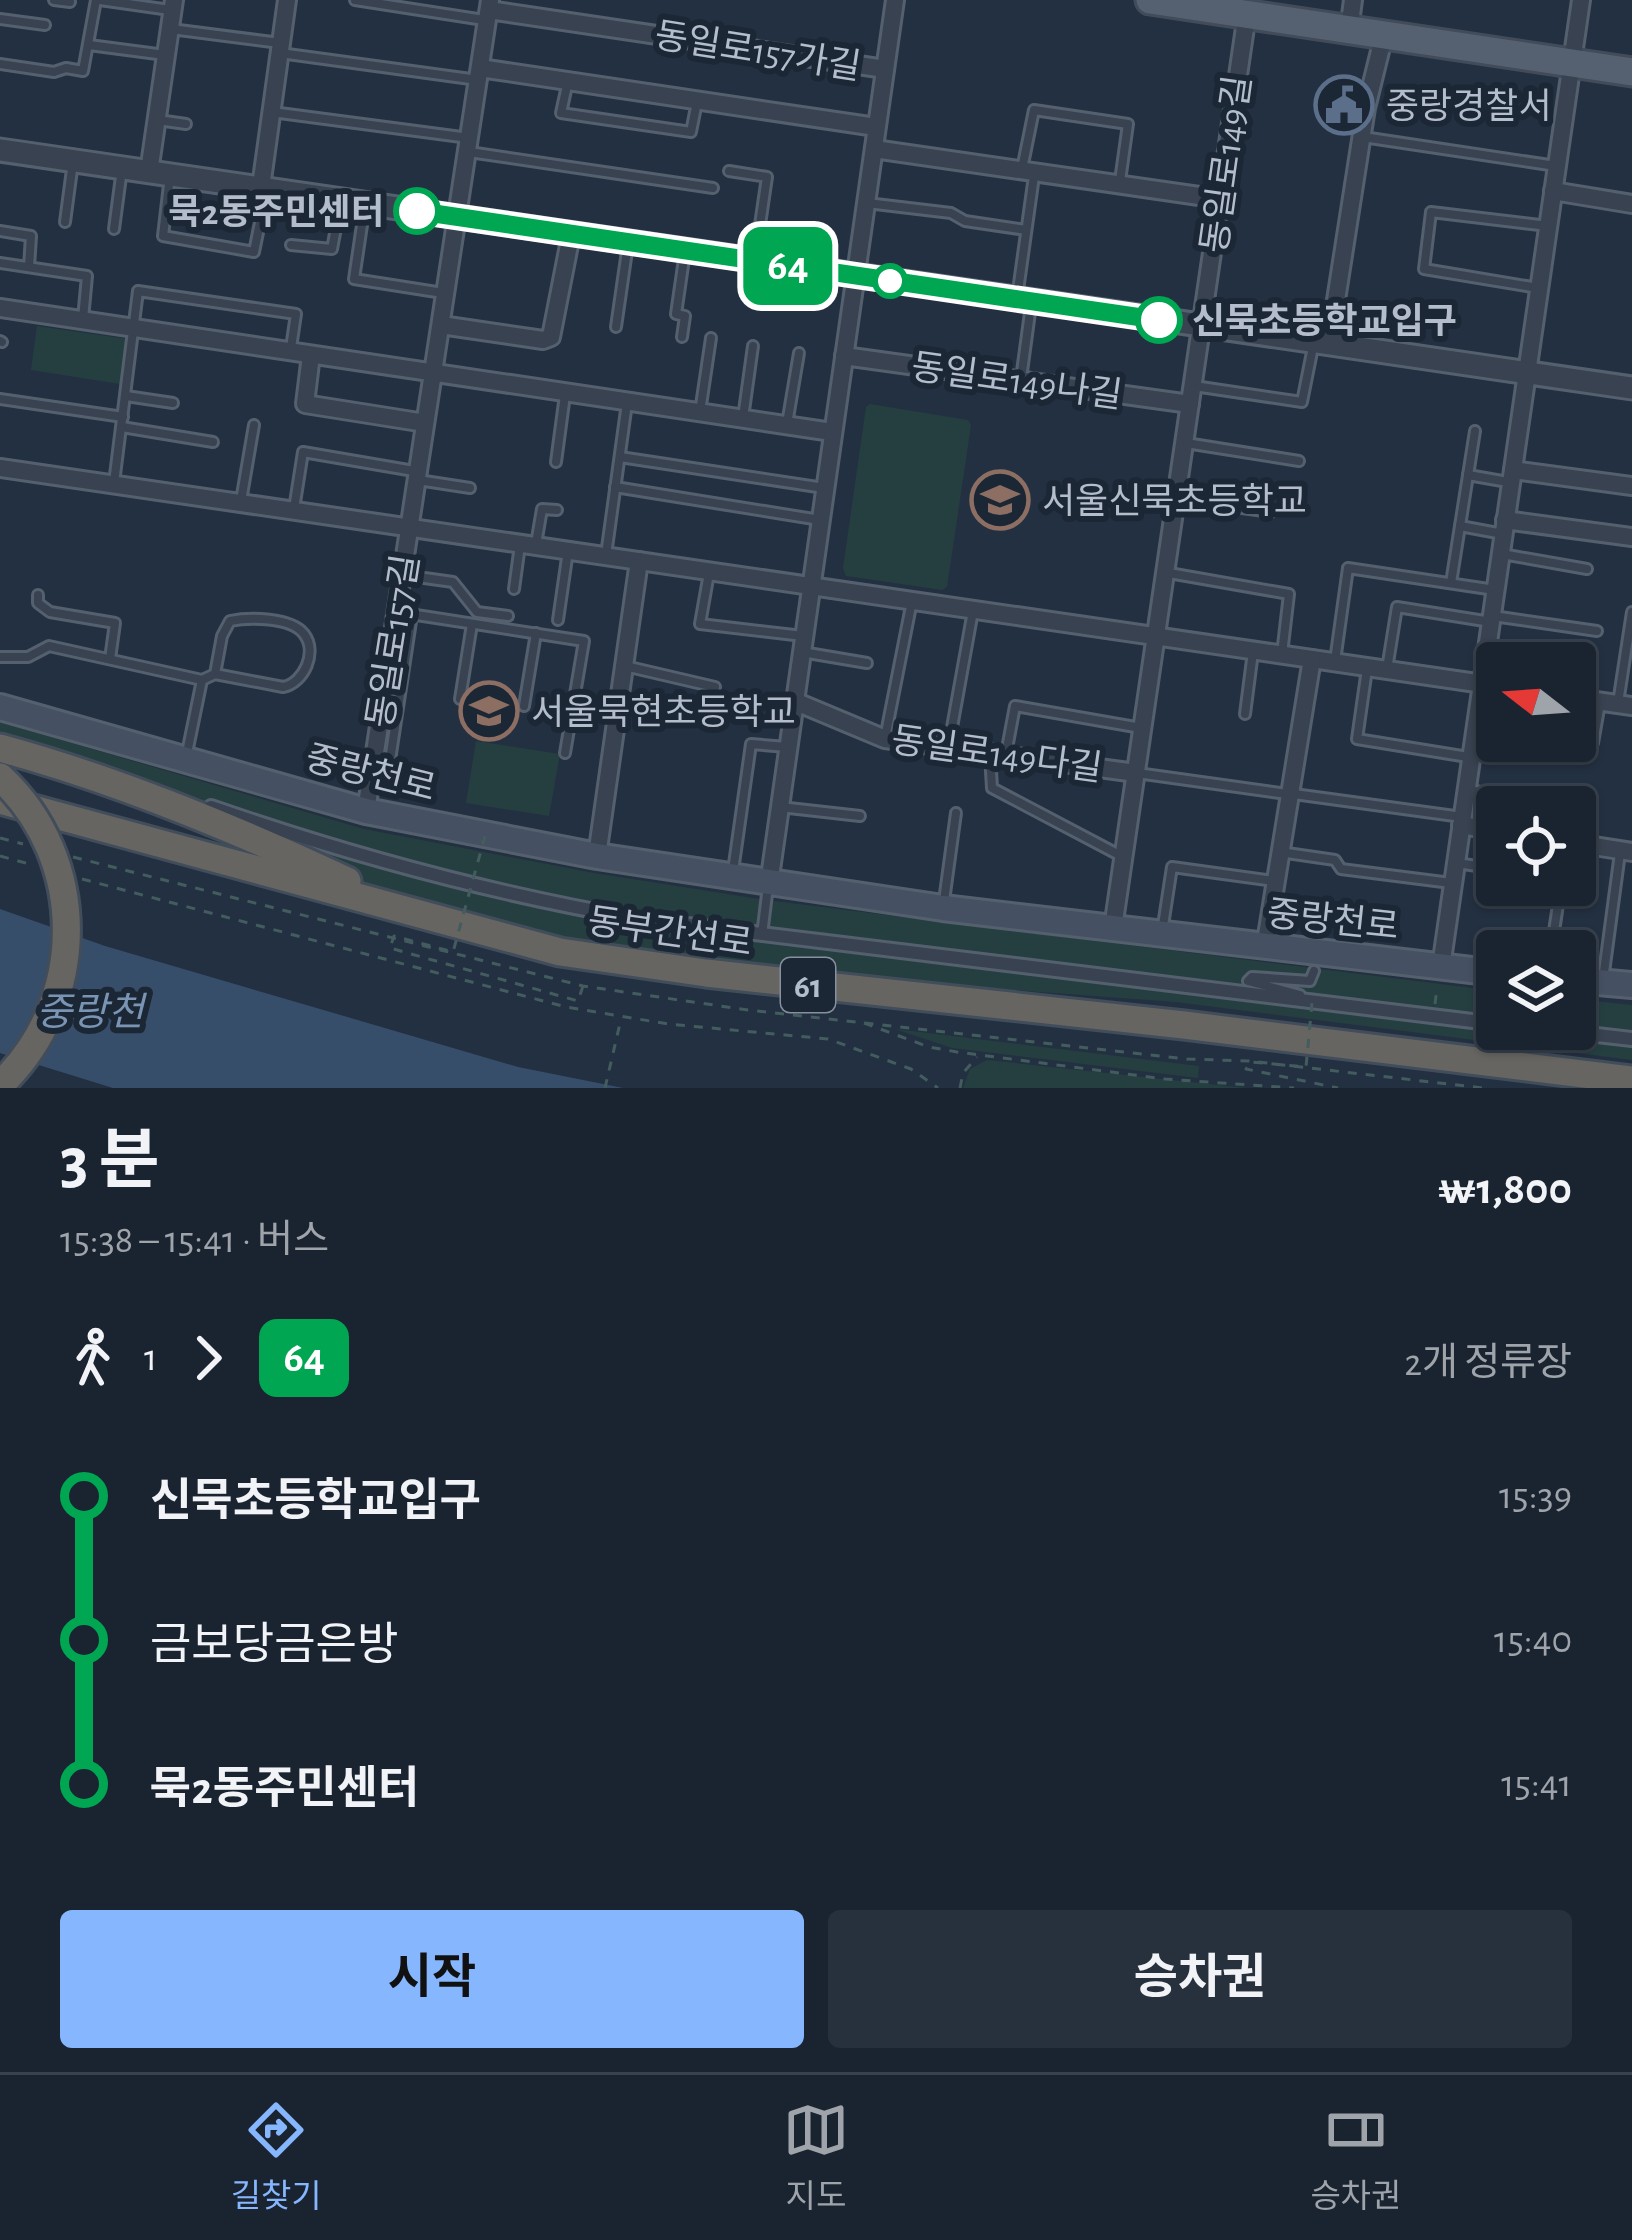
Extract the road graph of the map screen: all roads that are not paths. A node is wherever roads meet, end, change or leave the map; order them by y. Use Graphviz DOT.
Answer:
graph roads {
  1 [pos="54,0"];
  2 [pos="98,0"];
  3 [pos="286,0"];
  4 [pos="355,0"];
  5 [pos="895,0"];
  6 [pos="1353,0"];
  7 [pos="1581,0"];
  8 [pos="1157,1"];
  9 [pos="70,2"];
  10 [pos="489,10"];
  11 [pos="1286,10"];
  12 [pos="172,13"];
  13 [pos="1247,14"];
  14 [pos="0,19"];
  15 [pos="45,25"];
  16 [pos="1349,30"];
  17 [pos="1384,35"];
  18 [pos="89,45"];
  19 [pos="279,48"];
  20 [pos="166,55"];
  21 [pos="0,64"];
  22 [pos="1572,64"];
  23 [pos="885,69"];
  24 [pos="1632,72"];
  25 [pos="479,74"];
  26 [pos="568,81"];
  27 [pos="697,100"];
  28 [pos="270,112"];
  29 [pos="157,120"];
  30 [pos="186,124"];
  31 [pos="876,127"];
  32 [pos="1362,136"];
  33 [pos="468,145"];
  34 [pos="874,149"];
  35 [pos="0,150"];
  36 [pos="73,161"];
  37 [pos="1557,166"];
  38 [pos="122,168"];
  39 [pos="729,171"];
  40 [pos="1028,171"];
  41 [pos="159,173"];
  42 [pos="1120,184"];
  43 [pos="264,188"];
  44 [pos="713,188"];
  45 [pos="1553,191"];
  46 [pos="1220,199"];
  47 [pos="341,200"];
  48 [pos="866,203"];
  49 [pos="365,204"];
  50 [pos="1632,204"];
  51 [pos="457,217"];
  52 [pos="64,222"];
  53 [pos="1548,226"];
  54 [pos="114,229"];
  55 [pos="1026,230"];
  56 [pos="0,231"];
  57 [pos="571,235"];
  58 [pos="628,243"];
  59 [pos="291,244"];
  60 [pos="685,251"];
  61 [pos="754,261"];
  62 [pos="0,262"];
  63 [pos="28,267"];
  64 [pos="855,276"];
  65 [pos="1539,289"];
  66 [pos="445,294"];
  67 [pos="1024,300"];
  68 [pos="0,308"];
  69 [pos="83,321"];
  70 [pos="441,325"];
  71 [pos="1201,326"];
  72 [pos="616,327"];
  73 [pos="134,329"];
  74 [pos="682,337"];
  75 [pos="711,338"];
  76 [pos="1322,344"];
  77 [pos="753,346"];
  78 [pos="291,352"];
  79 [pos="799,352"];
  80 [pos="311,356"];
  81 [pos="844,356"];
  82 [pos="433,373"];
  83 [pos="1527,374"];
  84 [pos="1021,380"];
  85 [pos="1632,388"];
  86 [pos="565,395"];
  87 [pos="1191,395"];
  88 [pos="125,396"];
  89 [pos="0,399"];
  90 [pos="172,403"];
  91 [pos="627,403"];
  92 [pos="700,413"];
  93 [pos="743,419"];
  94 [pos="123,422"];
  95 [pos="425,423"];
  96 [pos="254,425"];
  97 [pos="787,426"];
  98 [pos="1475,431"];
  99 [pos="832,432"];
  100 [pos="213,442"];
  101 [pos="1184,443"];
  102 [pos="620,457"];
  103 [pos="1299,461"];
  104 [pos="556,462"];
  105 [pos="0,468"];
  106 [pos="1468,475"];
  107 [pos="417,476"];
  108 [pos="1512,477"];
  109 [pos="114,484"];
  110 [pos="1632,486"];
  111 [pos="615,487"];
  112 [pos="470,488"];
  113 [pos="824,488"];
  114 [pos="1176,499"];
  115 [pos="241,503"];
  116 [pos="556,510"];
  117 [pos="294,511"];
  118 [pos="1271,512"];
  119 [pos="820,520"];
  120 [pos="1460,526"];
  121 [pos="409,527"];
  122 [pos="1504,527"];
  123 [pos="1632,537"];
  124 [pos="528,545"];
  125 [pos="568,550"];
  126 [pos="1500,554"];
  127 [pos="605,556"];
  128 [pos="639,561"];
  129 [pos="1587,568"];
  130 [pos="710,572"];
  131 [pos="1165,572"];
  132 [pos="402,575"];
  133 [pos="1451,583"];
  134 [pos="810,586"];
  135 [pos="514,589"];
  136 [pos="1495,590"];
  137 [pos="38,595"];
  138 [pos="912,601"];
  139 [pos="974,610"];
  140 [pos="1632,612"];
  141 [pos="404,613"];
  142 [pos="508,616"];
  143 [pos="1491,619"];
  144 [pos="558,620"];
  145 [pos="472,623"];
  146 [pos="1598,631"];
  147 [pos="536,633"];
  148 [pos="1156,637"];
  149 [pos="1490,642"];
  150 [pos="802,644"];
  151 [pos="1253,651"];
  152 [pos="1281,655"];
  153 [pos="0,657"];
  154 [pos="110,659"];
  155 [pos="1312,659"];
  156 [pos="867,663"];
  157 [pos="1335,663"];
  158 [pos="624,666"];
  159 [pos="1367,668"];
  160 [pos="1386,670"];
  161 [pos="215,674"];
  162 [pos="202,680"];
  163 [pos="1476,683"];
  164 [pos="715,688"];
  165 [pos="460,699"];
  166 [pos="794,701"];
  167 [pos="1617,704"];
  168 [pos="524,706"];
  169 [pos="0,707"];
  170 [pos="1245,714"];
  171 [pos="1476,722"];
  172 [pos="1475,725"];
  173 [pos="1142,728"];
  174 [pos="0,734"];
  175 [pos="1596,738"];
  176 [pos="885,739"];
  177 [pos="949,746"];
  178 [pos="787,747"];
  179 [pos="0,748"];
  180 [pos="565,753"];
  181 [pos="998,754"];
  182 [pos="1471,758"];
  183 [pos="186,760"];
  184 [pos="389,767"];
  185 [pos="1136,773"];
  186 [pos="0,777"];
  187 [pos="1466,790"];
  188 [pos="1476,792"];
  189 [pos="1290,794"];
  190 [pos="0,800"];
  191 [pos="778,806"];
  192 [pos="366,811"];
  193 [pos="956,813"];
  194 [pos="860,816"];
  195 [pos="1461,821"];
  196 [pos="1476,825"];
  197 [pos="1596,846"];
  198 [pos="1626,851"];
  199 [pos="1278,852"];
  200 [pos="597,856"];
  201 [pos="1124,857"];
  202 [pos="1455,863"];
  203 [pos="1476,866"];
  204 [pos="732,878"];
  205 [pos="1274,881"];
  206 [pos="1453,883"];
  207 [pos="769,884"];
  208 [pos="943,908"];
  209 [pos="410,911"];
  210 [pos="1113,928"];
  211 [pos="1162,934"];
  212 [pos="762,935"];
  213 [pos="1265,948"];
  214 [pos="1441,967"];
  215 [pos="1314,971"];
  216 [pos="1476,971"];
  217 [pos="1596,982"];
  218 [pos="1602,982"];
  219 [pos="1632,986"];
  220 [pos="1312,1003"];
  221 [pos="1476,1022"];
  222 [pos="1596,1035"];
  223 [pos="1632,1039"];
  224 [pos="1632,1080"];
  225 [pos="0,1085"];
  1 -- 9 [label="lane"];
  2 -- 12 [label="lane"];
  2 -- 18 [label="lane"];
  3 -- 19 [label="street"];
  4 -- 10 [label="lane"];
  5 -- 23 [label="street"];
  6 -- 16 [label="street"];
  7 -- 22 [label="street"];
  8 -- 13 [label="main road"];
  10 -- 23 [label="street, 동일로157가길"];
  10 -- 25 [label="street, 동일로157길"];
  11 -- 13 [label="main road"];
  11 -- 16 [label="main road"];
  12 -- 19 [label="lane"];
  12 -- 20 [label="street"];
  13 -- 46 [label="street, 동일로149길"];
  14 -- 15 [label="lane"];
  16 -- 17 [label="main road"];
  17 -- 22 [label="main road"];
  17 -- 32 [label="street"];
  18 -- 20 [label="lane"];
  18 -- 21 [label="lane"];
  19 -- 25 [label="lane"];
  19 -- 28 [label="street"];
  20 -- 29 [label="street"];
  22 -- 24 [label="main road"];
  22 -- 37 [label="street"];
  23 -- 31 [label="street"];
  25 -- 26 [label="street"];
  25 -- 33 [label="street, 동일로157길"];
  26 -- 27 [label="street"];
  26 -- 27 [label="lane"];
  27 -- 31 [label="street"];
  28 -- 33 [label="lane"];
  28 -- 43 [label="street"];
  29 -- 30 [label="lane"];
  29 -- 41 [label="street"];
  31 -- 34 [label="street"];
  32 -- 37 [label="lane"];
  32 -- 76 [label="street"];
  33 -- 44 [label="lane"];
  33 -- 51 [label="street, 동일로157길"];
  34 -- 40 [label="street"];
  34 -- 48 [label="street"];
  35 -- 36 [label="street"];
  36 -- 38 [label="street"];
  36 -- 52 [label="lane"];
  37 -- 45 [label="street"];
  38 -- 41 [label="street"];
  38 -- 54 [label="lane"];
  39 -- 61 [label="lane"];
  40 -- 42 [label="street"];
  40 -- 42 [label="lane"];
  40 -- 55 [label="lane"];
  41 -- 43 [label="street"];
  41 -- 43 [label="lane"];
  42 -- 46 [label="street"];
  43 -- 47 [label="street"];
  45 -- 50 [label="street"];
  45 -- 53 [label="street"];
  46 -- 71 [label="street, 동일로149길"];
  47 -- 49 [label="street"];
  47 -- 59 [label="lane"];
  48 -- 55 [label="lane"];
  48 -- 64 [label="street"];
  49 -- 51 [label="street"];
  49 -- 66 [label="lane"];
  51 -- 57 [label="street"];
  51 -- 66 [label="street, 동일로157길"];
  53 -- 65 [label="street"];
  53 -- 65 [label="lane"];
  55 -- 67 [label="lane"];
  56 -- 63 [label="lane"];
  57 -- 58 [label="street"];
  57 -- 70 [label="street"];
  58 -- 60 [label="street"];
  58 -- 72 [label="lane"];
  60 -- 61 [label="street"];
  60 -- 74 [label="lane"];
  61 -- 64 [label="street"];
  62 -- 63 [label="lane"];
  63 -- 69 [label="lane"];
  64 -- 67 [label="street"];
  64 -- 81 [label="street"];
  65 -- 83 [label="street"];
  66 -- 70 [label="street, 동일로157길"];
  67 -- 71 [label="street"];
  67 -- 84 [label="lane"];
  68 -- 69 [label="street"];
  69 -- 73 [label="street"];
  70 -- 82 [label="street, 동일로157길"];
  71 -- 76 [label="street"];
  71 -- 87 [label="street, 동일로149길"];
  73 -- 78 [label="street"];
  73 -- 78 [label="lane"];
  73 -- 88 [label="lane"];
  75 -- 92 [label="lane"];
  76 -- 83 [label="street"];
  76 -- 87 [label="lane"];
  77 -- 93 [label="lane"];
  78 -- 80 [label="street"];
  79 -- 97 [label="lane"];
  80 -- 82 [label="street"];
  80 -- 95 [label="street"];
  81 -- 84 [label="street, 동일로149나길"];
  81 -- 99 [label="street"];
  82 -- 86 [label="street"];
  82 -- 95 [label="street, 동일로157길"];
  83 -- 85 [label="street"];
  83 -- 108 [label="street"];
  84 -- 87 [label="street, 동일로149나길"];
  86 -- 91 [label="street"];
  86 -- 104 [label="lane"];
  87 -- 101 [label="street, 동일로149길"];
  88 -- 90 [label="lane"];
  88 -- 94 [label="lane"];
  89 -- 94 [label="lane"];
  91 -- 92 [label="street"];
  91 -- 102 [label="lane"];
  92 -- 93 [label="street"];
  93 -- 97 [label="street"];
  94 -- 100 [label="lane"];
  94 -- 109 [label="lane"];
  95 -- 107 [label="street, 동일로157길"];
  96 -- 115 [label="lane"];
  97 -- 99 [label="street"];
  98 -- 106 [label="lane"];
  99 -- 113 [label="street"];
  101 -- 103 [label="lane"];
  101 -- 114 [label="street, 동일로149길"];
  102 -- 111 [label="lane"];
  102 -- 113 [label="lane"];
  105 -- 109 [label="street"];
  106 -- 108 [label="lane"];
  106 -- 120 [label="lane"];
  107 -- 112 [label="lane"];
  107 -- 117 [label="lane"];
  107 -- 121 [label="street, 동일로157길"];
  108 -- 110 [label="street"];
  108 -- 122 [label="street"];
  109 -- 115 [label="street"];
  111 -- 119 [label="lane"];
  111 -- 127 [label="lane"];
  113 -- 119 [label="street"];
  114 -- 118 [label="lane"];
  114 -- 131 [label="street, 동일로149길"];
  115 -- 117 [label="street"];
  116 -- 124 [label="lane"];
  117 -- 121 [label="street"];
  119 -- 134 [label="street"];
  120 -- 122 [label="lane"];
  120 -- 133 [label="lane"];
  121 -- 124 [label="street"];
  121 -- 132 [label="street, 동일로157길"];
  122 -- 123 [label="street"];
  122 -- 126 [label="street"];
  124 -- 125 [label="street"];
  124 -- 135 [label="lane"];
  125 -- 127 [label="street"];
  125 -- 144 [label="lane"];
  126 -- 129 [label="lane"];
  126 -- 136 [label="street"];
  127 -- 128 [label="street"];
  128 -- 130 [label="street"];
  128 -- 158 [label="street"];
  130 -- 134 [label="street"];
  130 -- 150 [label="lane"];
  131 -- 148 [label="street, 동일로149길"];
  131 -- 152 [label="lane"];
  132 -- 141 [label="street, 동일로157길"];
  132 -- 142 [label="lane"];
  133 -- 136 [label="lane"];
  133 -- 157 [label="lane"];
  134 -- 138 [label="street"];
  134 -- 150 [label="street"];
  136 -- 143 [label="street"];
  137 -- 154 [label="lane"];
  138 -- 139 [label="street"];
  138 -- 176 [label="lane"];
  139 -- 148 [label="street"];
  139 -- 177 [label="lane"];
  140 -- 167 [label="lane"];
  141 -- 145 [label="lane"];
  141 -- 184 [label="lane"];
  141 -- 192 [label="street, 동일로157길"];
  143 -- 146 [label="lane"];
  143 -- 149 [label="street"];
  143 -- 160 [label="lane"];
  145 -- 147 [label="lane"];
  145 -- 165 [label="lane"];
  147 -- 168 [label="lane"];
  147 -- 180 [label="lane"];
  148 -- 151 [label="street"];
  148 -- 173 [label="street, 동일로149길"];
  150 -- 156 [label="lane"];
  150 -- 166 [label="street"];
  151 -- 152 [label="street"];
  151 -- 170 [label="lane"];
  152 -- 155 [label="street"];
  153 -- 154 [label="lane"];
  154 -- 162 [label="lane"];
  155 -- 157 [label="street"];
  155 -- 189 [label="street"];
  157 -- 159 [label="street"];
  158 -- 164 [label="lane"];
  158 -- 200 [label="street"];
  159 -- 160 [label="street"];
  159 -- 182 [label="lane"];
  160 -- 163 [label="street"];
  161 -- 161 [label="lane"];
  161 -- 162 [label="lane"];
  162 -- 183 [label="lane"];
  166 -- 176 [label="street, 동일로149다길"];
  166 -- 178 [label="street"];
  167 -- 175 [label="lane"];
  169 -- 183 [label="main road, 중랑천로"];
  171 -- 172 [label="street"];
  172 -- 182 [label="street"];
  173 -- 181 [label="lane"];
  173 -- 185 [label="street, 동일로149길"];
  174 -- 212 [label="street"];
  176 -- 177 [label="street, 동일로149다길"];
  177 -- 181 [label="street, 동일로149다길"];
  178 -- 191 [label="street"];
  178 -- 204 [label="lane"];
  179 -- 209 [label="highway"];
  181 -- 185 [label="street, 동일로149다길"];
  181 -- 201 [label="lane"];
  182 -- 187 [label="street"];
  183 -- 192 [label="main road, 중랑천로"];
  185 -- 189 [label="lane"];
  185 -- 201 [label="street, 동일로149길"];
  186 -- 225 [label="highway, bridge"];
  187 -- 188 [label="lane"];
  187 -- 195 [label="street"];
  189 -- 195 [label="lane"];
  189 -- 199 [label="street"];
  190 -- 209 [label="highway, 동부간선로 / 61"];
  191 -- 194 [label="lane"];
  191 -- 207 [label="street"];
  192 -- 200 [label="main road, 중랑천로"];
  193 -- 208 [label="lane"];
  195 -- 196 [label="street"];
  195 -- 202 [label="street"];
  197 -- 198 [label="street"];
  198 -- 218 [label="lane"];
  199 -- 205 [label="street"];
  199 -- 206 [label="lane"];
  200 -- 204 [label="main road, 중랑천로"];
  201 -- 210 [label="street, 동일로149길"];
  202 -- 203 [label="lane"];
  202 -- 206 [label="street"];
  204 -- 207 [label="main road, 중랑천로"];
  205 -- 211 [label="lane, 중랑천로"];
  205 -- 213 [label="street"];
  206 -- 214 [label="street"];
  207 -- 208 [label="main road, 중랑천로"];
  207 -- 212 [label="lane"];
  208 -- 210 [label="main road, 중랑천로"];
  209 -- 224 [label="highway, 동부간선로 / 61"];
  210 -- 211 [label="main road, 중랑천로"];
  211 -- 213 [label="main road, 중랑천로"];
  212 -- 220 [label="street"];
  213 -- 214 [label="main road, 중랑천로"];
  214 -- 216 [label="main road, 중랑천로"];
  215 -- 220 [label="lane"];
  217 -- 218 [label="main road"];
  218 -- 219 [label="main road"];
  220 -- 221 [label="street"];
  222 -- 223 [label="street"];
}
